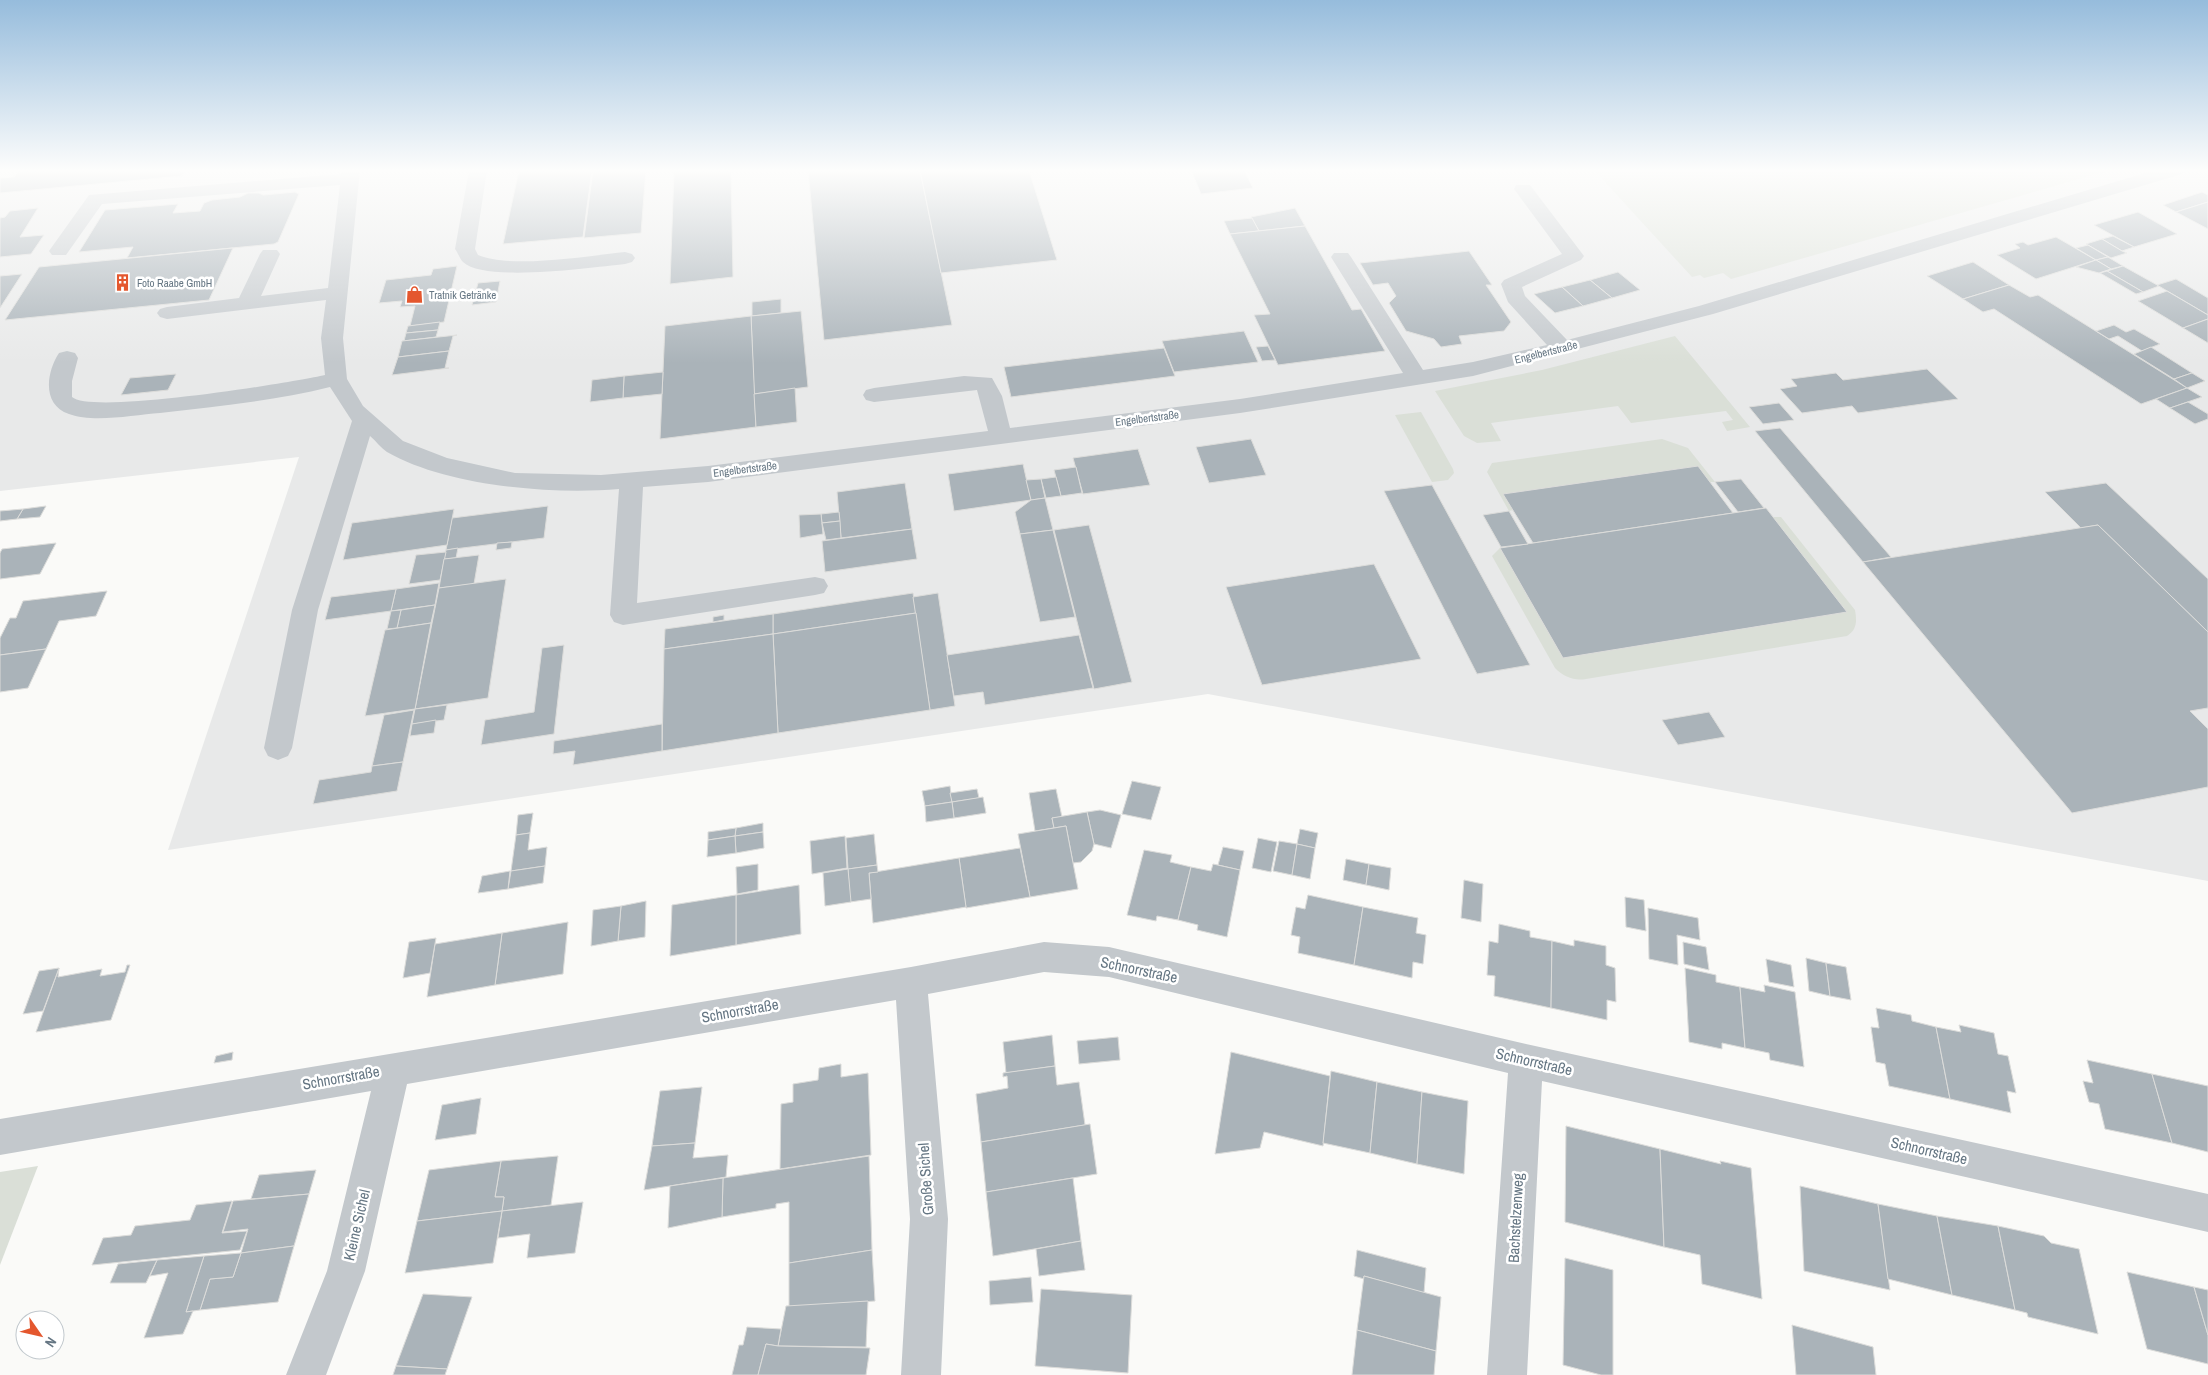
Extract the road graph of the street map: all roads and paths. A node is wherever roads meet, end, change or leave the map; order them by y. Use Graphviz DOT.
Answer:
graph roads {
  1 [pos="72,234"];
  2 [pos="344,234"];
  3 [pos="467,234"];
  4 [pos="1557,234"];
  5 [pos="1961,234"];
  6 [pos="60,251"];
  7 [pos="270,254"];
  8 [pos="1341,257"];
  9 [pos="625,258"];
  10 [pos="337,293"];
  11 [pos="247,304"];
  12 [pos="167,313"];
  13 [pos="1562,348"];
  14 [pos="67,358"];
  15 [pos="1417,378"];
  16 [pos="336,379"];
  17 [pos="874,396"];
  18 [pos="364,419"];
  19 [pos="1001,436"];
  20 [pos="632,480"];
  21 [pos="815,586"];
  22 [pos="278,748"];
  23 [pos="911,982"];
  24 [pos="1526,1061"];
  25 [pos="392,1070"];
  26 [pos="0,1137"];
  27 [pos="2208,1213"];
  28 [pos="306,1375"];
  29 [pos="921,1375"];
  30 [pos="1507,1375"];
  1 -- 6 [label="street"];
  2 -- 10 [label="street, Engelbertstraße"];
  3 -- 9 [label="street"];
  4 -- 13 [label="street"];
  5 -- 13 [label="street, Engelbertstraße"];
  7 -- 11 [label="street"];
  8 -- 15 [label="street"];
  10 -- 11 [label="street"];
  10 -- 16 [label="street, Engelbertstraße"];
  11 -- 12 [label="street"];
  13 -- 15 [label="street, Engelbertstraße"];
  14 -- 16 [label="street"];
  15 -- 19 [label="street, Engelbertstraße"];
  16 -- 18 [label="street, Engelbertstraße"];
  17 -- 19 [label="street"];
  18 -- 20 [label="street, Engelbertstraße"];
  18 -- 22 [label="street"];
  19 -- 20 [label="street, Engelbertstraße"];
  20 -- 21 [label="street"];
  23 -- 24 [label="street, Schnorrstraße"];
  23 -- 25 [label="street, Schnorrstraße"];
  23 -- 29 [label="street, Große Sichel"];
  24 -- 27 [label="street, Schnorrstraße"];
  24 -- 30 [label="street, Bachstelzenweg"];
  25 -- 26 [label="street, Schnorrstraße"];
  25 -- 28 [label="street, Kleine Sichel"];
}
